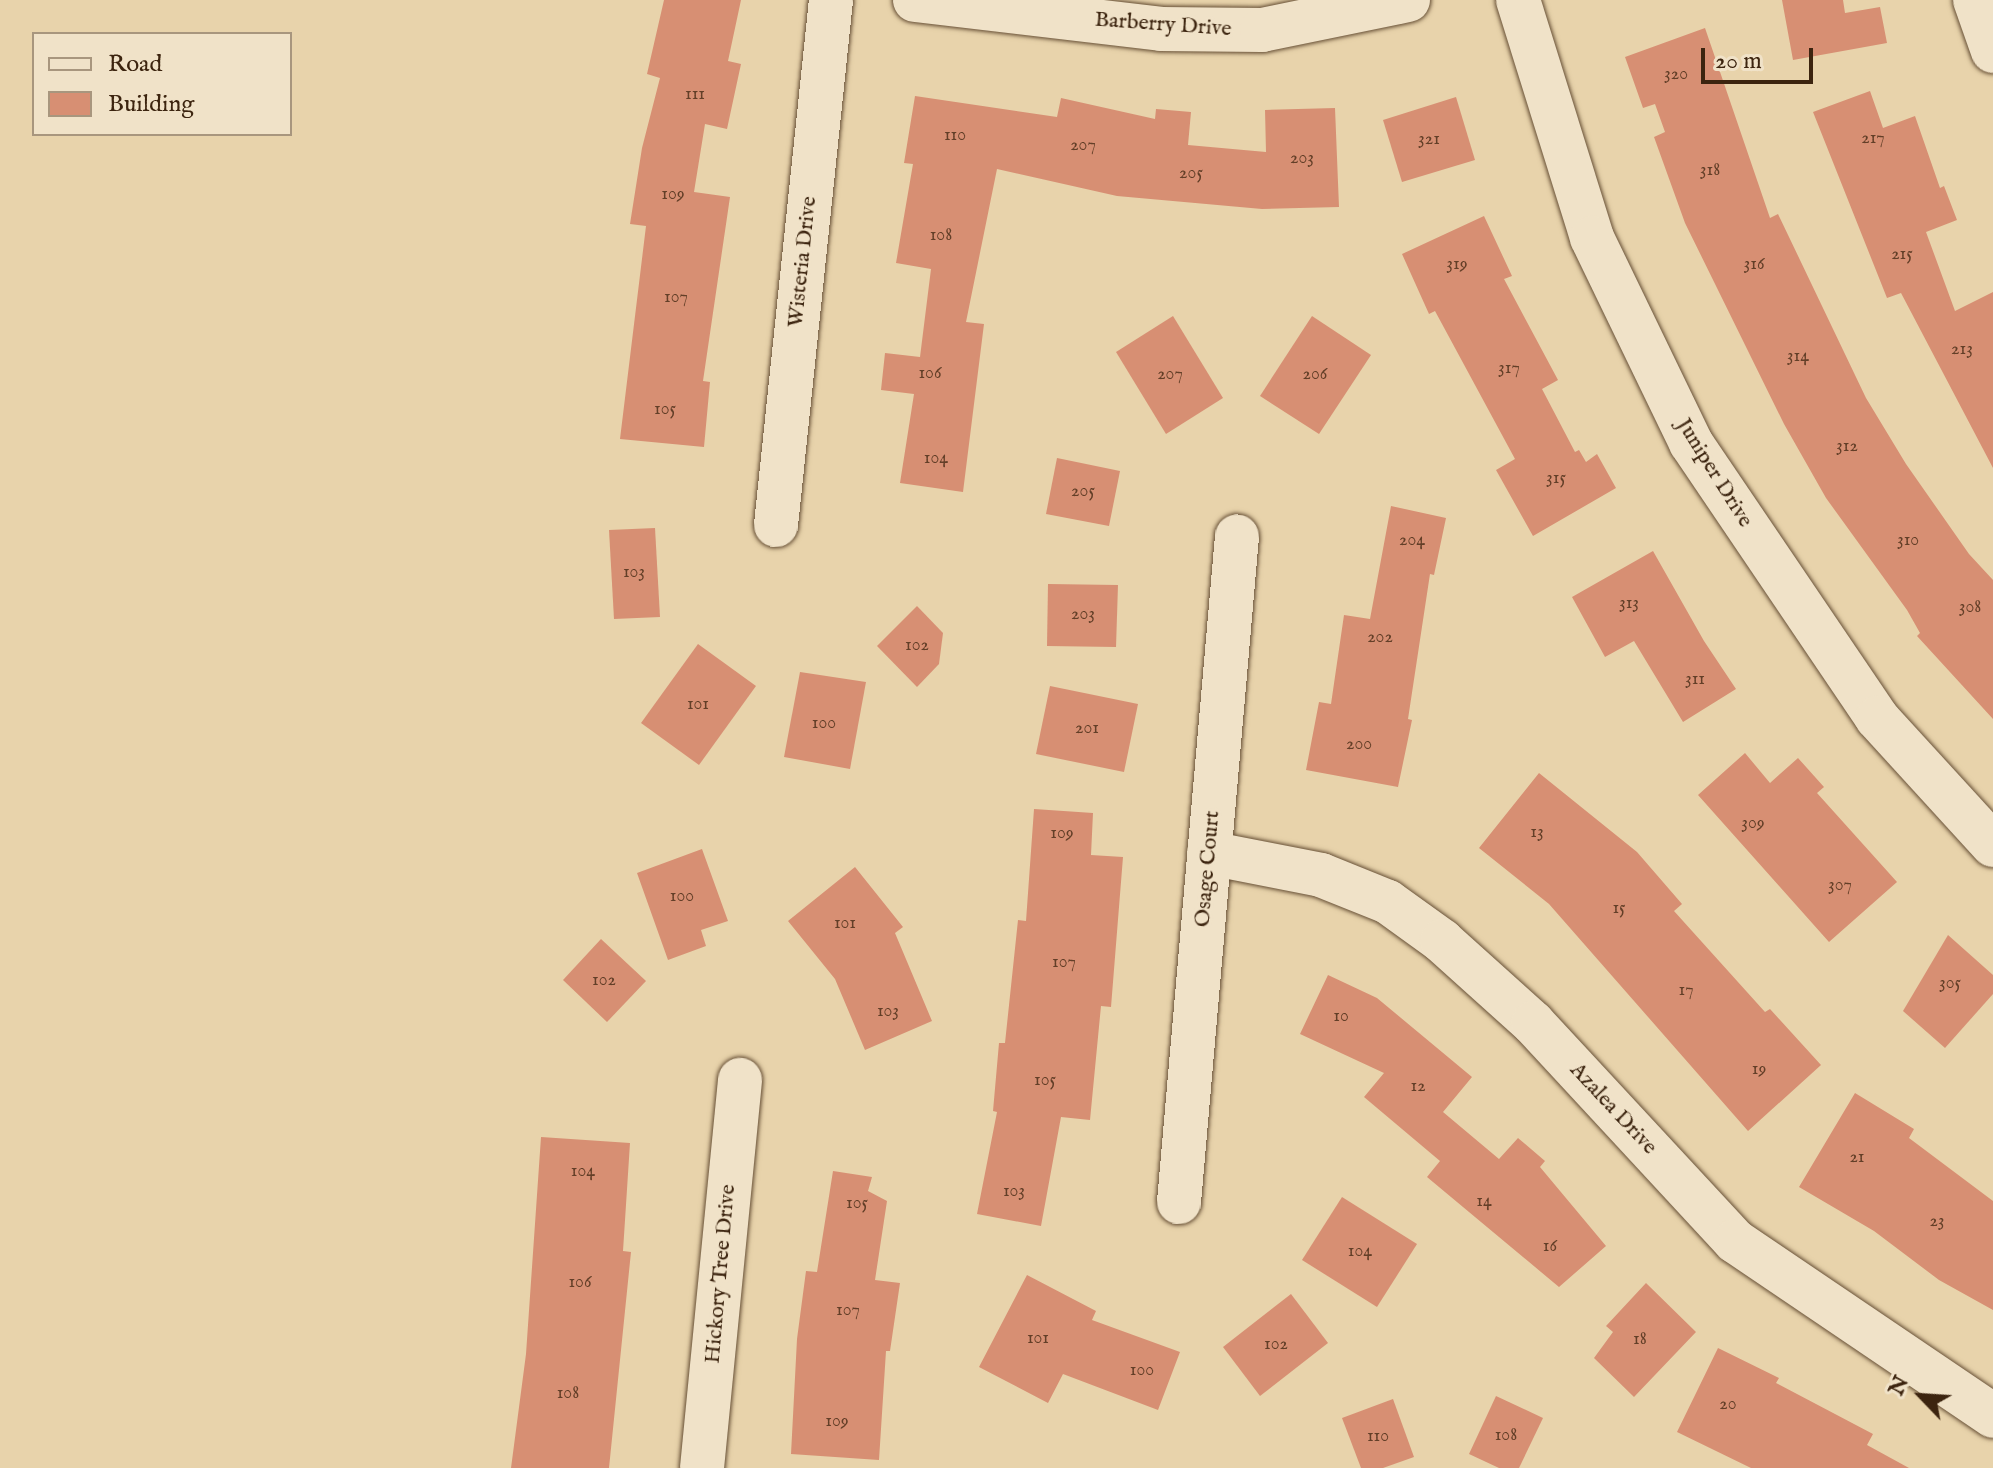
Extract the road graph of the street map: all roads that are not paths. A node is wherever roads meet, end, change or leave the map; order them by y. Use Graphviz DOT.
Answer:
graph roads {
  1 [pos="831,0"];
  2 [pos="915,0"];
  3 [pos="1408,0"];
  4 [pos="1518,0"];
  5 [pos="1975,0"];
  6 [pos="1993,51"];
  7 [pos="776,525"];
  8 [pos="1237,537"];
  9 [pos="1993,845"];
  10 [pos="1209,853"];
  11 [pos="740,1080"];
  12 [pos="1179,1202"];
  13 [pos="1993,1416"];
  14 [pos="702,1468"];
  1 -- 7 [label="street, Wisteria Drive"];
  2 -- 3 [label="street, Barberry Drive"];
  4 -- 9 [label="street, Juniper Drive"];
  5 -- 6 [label="street"];
  8 -- 10 [label="street, Osage Court"];
  10 -- 12 [label="street, Osage Court"];
  10 -- 13 [label="street, Azalea Drive"];
  11 -- 14 [label="street, Hickory Tree Drive"];
}
